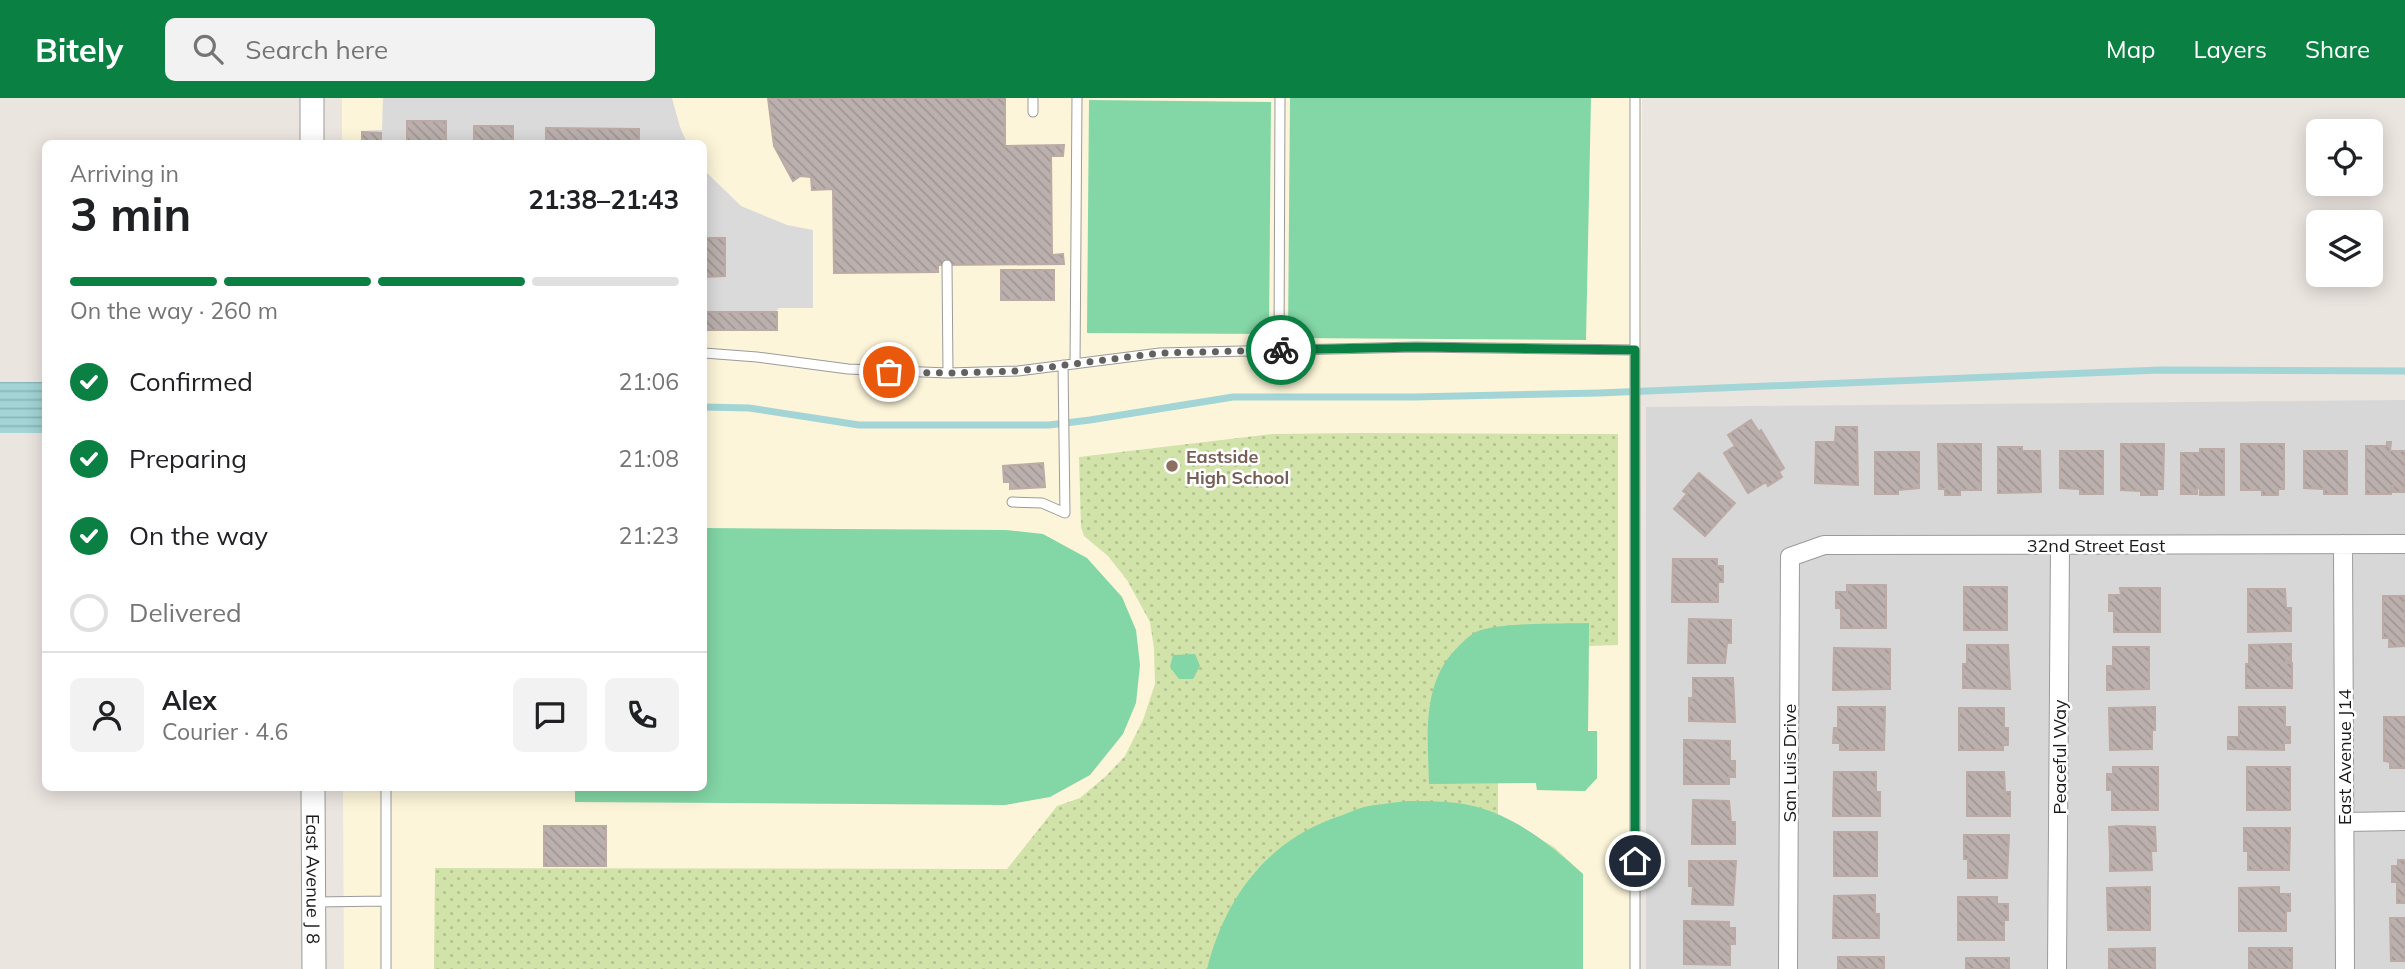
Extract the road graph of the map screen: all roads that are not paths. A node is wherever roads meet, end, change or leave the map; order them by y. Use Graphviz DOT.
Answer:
graph roads {
  1 [pos="312,98"];
  2 [pos="1033,98"];
  3 [pos="1077,98"];
  4 [pos="1280,98"];
  5 [pos="1635,98"];
  6 [pos="1033,112"];
  7 [pos="312,140"];
  8 [pos="947,265"];
  9 [pos="1279,350"];
  10 [pos="1635,350"];
  11 [pos="707,354"];
  12 [pos="1075,364"];
  13 [pos="1063,365"];
  14 [pos="948,373"];
  15 [pos="1012,502"];
  16 [pos="2343,544"];
  17 [pos="2405,544"];
  18 [pos="2060,546"];
  19 [pos="1790,557"];
  20 [pos="313,791"];
  21 [pos="386,791"];
  22 [pos="2405,821"];
  23 [pos="2345,822"];
  24 [pos="386,901"];
  25 [pos="313,902"];
  26 [pos="314,969"];
  27 [pos="386,969"];
  28 [pos="1635,969"];
  29 [pos="1788,969"];
  30 [pos="2057,969"];
  31 [pos="2344,969"];
  1 -- 7 [label="street"];
  2 -- 6 [label="lane"];
  3 -- 12 [label="lane"];
  4 -- 9 [label="lane"];
  5 -- 10 [label="lane"];
  8 -- 14 [label="lane"];
  9 -- 10 [label="lane"];
  9 -- 12 [label="lane"];
  10 -- 28 [label="lane"];
  11 -- 14 [label="lane"];
  12 -- 13 [label="lane"];
  13 -- 14 [label="lane"];
  13 -- 15 [label="lane"];
  16 -- 17 [label="street, 32nd Street East"];
  16 -- 18 [label="street, 32nd Street East"];
  16 -- 23 [label="street, East Avenue J14"];
  18 -- 19 [label="street, 32nd Street East"];
  18 -- 30 [label="street, Peaceful Way"];
  19 -- 29 [label="street, San Luis Drive"];
  20 -- 25 [label="street, East Avenue J 8"];
  21 -- 24 [label="lane"];
  22 -- 23 [label="street"];
  23 -- 31 [label="street, East Avenue J14"];
  24 -- 25 [label="lane"];
  24 -- 27 [label="lane"];
  25 -- 26 [label="street, East Avenue J 8"];
}
